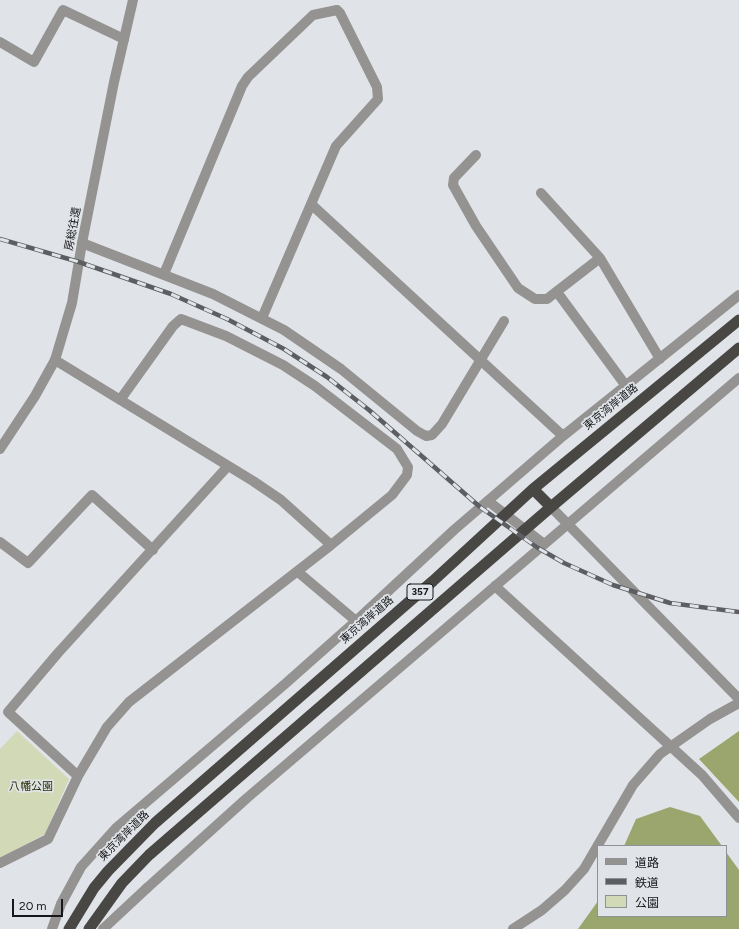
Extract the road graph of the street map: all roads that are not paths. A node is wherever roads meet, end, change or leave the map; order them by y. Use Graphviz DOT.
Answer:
graph roads {
  1 [pos="133,0"];
  2 [pos="124,39"];
  3 [pos="0,42"];
  4 [pos="476,155"];
  5 [pos="541,193"];
  6 [pos="311,204"];
  7 [pos="82,243"];
  8 [pos="600,258"];
  9 [pos="164,274"];
  10 [pos="557,292"];
  11 [pos="739,295"];
  12 [pos="262,318"];
  13 [pos="739,320"];
  14 [pos="504,321"];
  15 [pos="739,348"];
  16 [pos="660,359"];
  17 [pos="55,360"];
  18 [pos="480,361"];
  19 [pos="739,378"];
  20 [pos="626,386"];
  21 [pos="120,400"];
  22 [pos="563,436"];
  23 [pos="0,449"];
  24 [pos="228,466"];
  25 [pos="533,489"];
  26 [pos="488,501"];
  27 [pos="550,507"];
  28 [pos="0,542"];
  29 [pos="544,544"];
  30 [pos="331,545"];
  31 [pos="153,550"];
  32 [pos="298,572"];
  33 [pos="496,586"];
  34 [pos="356,621"];
  35 [pos="739,700"];
  36 [pos="739,703"];
  37 [pos="670,747"];
  38 [pos="78,776"];
  39 [pos="739,818"];
  40 [pos="598,845"];
  41 [pos="597,847"];
  42 [pos="0,863"];
  43 [pos="52,929"];
  44 [pos="69,929"];
  45 [pos="89,929"];
  46 [pos="103,929"];
  47 [pos="513,929"];
  1 -- 2 [label="street, 房総往還"];
  2 -- 3 [label="street"];
  2 -- 7 [label="street, 房総往還"];
  4 -- 10 [label="street"];
  5 -- 8 [label="street"];
  6 -- 9 [label="street"];
  6 -- 12 [label="street"];
  6 -- 18 [label="street"];
  7 -- 9 [label="street"];
  7 -- 17 [label="street, 房総往還"];
  8 -- 10 [label="street"];
  8 -- 16 [label="street"];
  9 -- 12 [label="street"];
  10 -- 20 [label="street"];
  11 -- 16 [label="street"];
  12 -- 18 [label="street"];
  13 -- 25 [label="highway, 東京湾岸道路 / 357"];
  14 -- 18 [label="street"];
  15 -- 27 [label="highway, 357"];
  16 -- 20 [label="street"];
  17 -- 21 [label="street"];
  17 -- 23 [label="street, 房総往還"];
  18 -- 22 [label="street"];
  19 -- 29 [label="street"];
  20 -- 22 [label="street"];
  21 -- 24 [label="street"];
  21 -- 30 [label="street"];
  22 -- 26 [label="street"];
  24 -- 30 [label="street"];
  24 -- 31 [label="street"];
  25 -- 27 [label="highway"];
  25 -- 44 [label="highway, 東京湾岸道路 / 357"];
  26 -- 29 [label="street"];
  26 -- 34 [label="street"];
  27 -- 35 [label="street"];
  27 -- 45 [label="highway, 357"];
  28 -- 31 [label="street"];
  29 -- 33 [label="street"];
  30 -- 32 [label="street"];
  31 -- 38 [label="street"];
  32 -- 34 [label="street"];
  32 -- 38 [label="street"];
  33 -- 37 [label="street"];
  33 -- 46 [label="street"];
  34 -- 43 [label="street"];
  36 -- 37 [label="street"];
  37 -- 39 [label="street"];
  37 -- 40 [label="street"];
  38 -- 42 [label="street"];
  41 -- 47 [label="street"];
}
